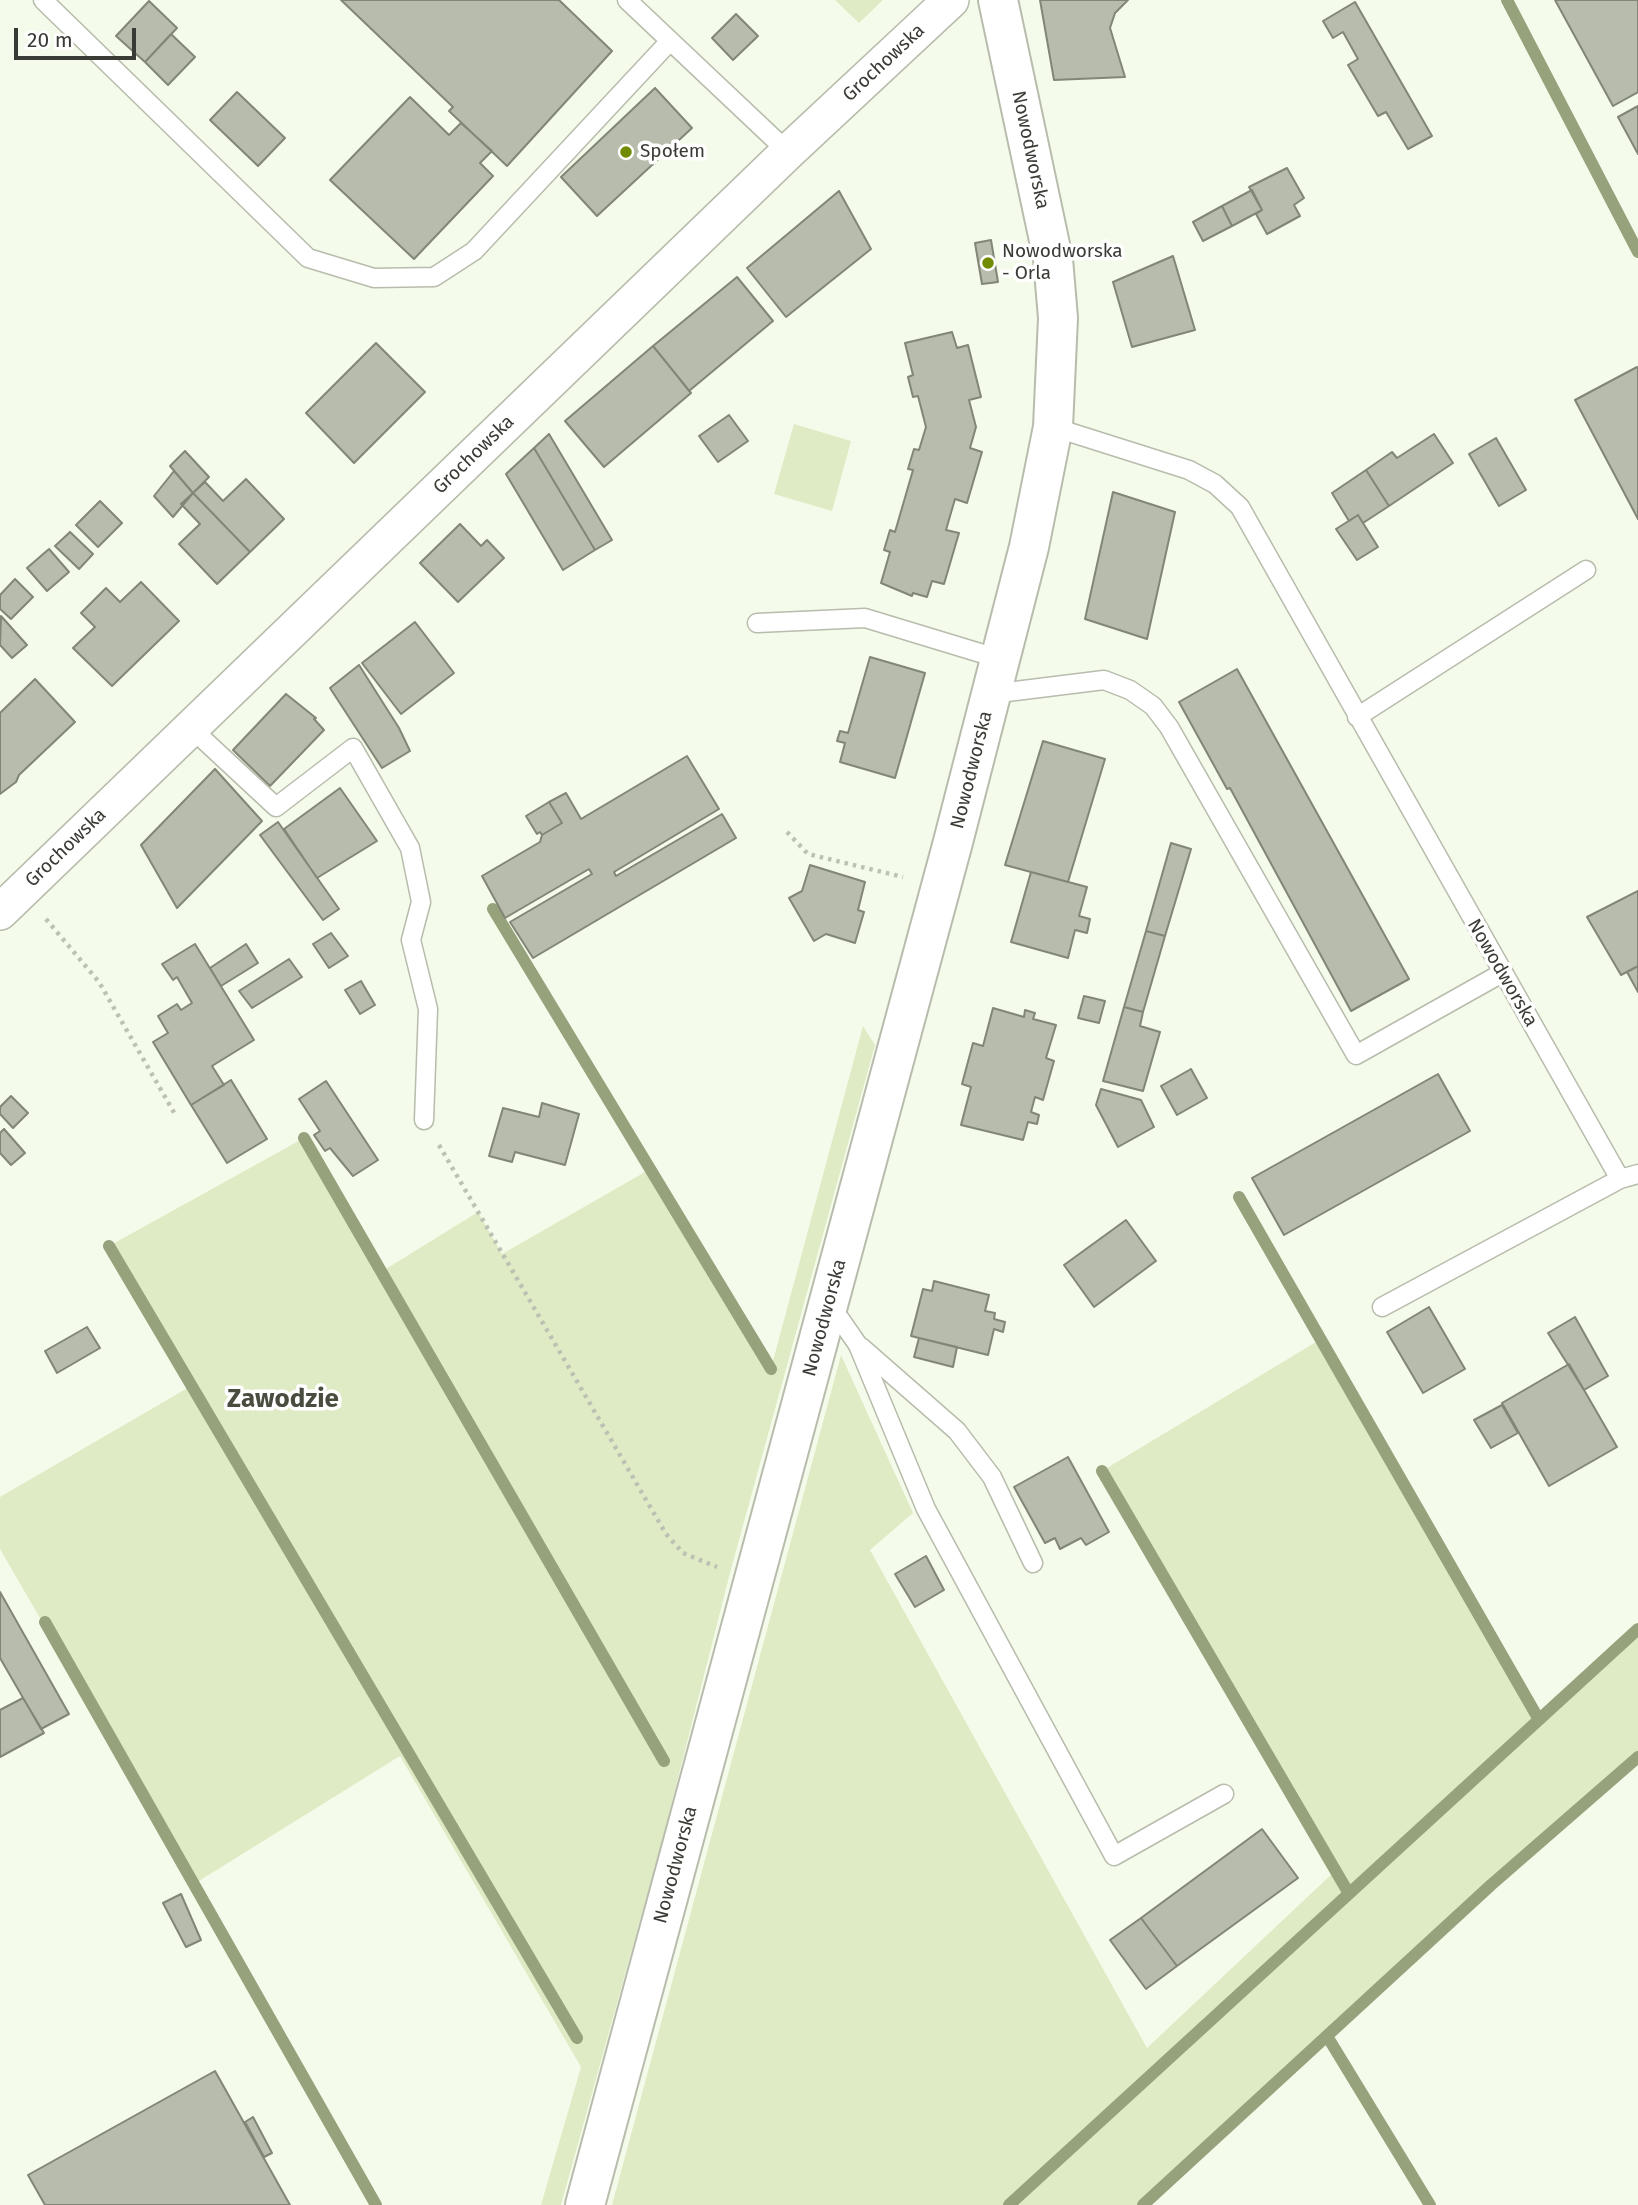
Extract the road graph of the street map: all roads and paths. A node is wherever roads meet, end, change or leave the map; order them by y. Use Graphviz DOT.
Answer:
graph roads {
  1 [pos="43,0"];
  2 [pos="627,0"];
  3 [pos="951,0"];
  4 [pos="998,0"];
  5 [pos="670,41"];
  6 [pos="788,152"];
  7 [pos="1053,427"];
  8 [pos="1586,570"];
  9 [pos="757,623"];
  10 [pos="996,677"];
  11 [pos="1357,717"];
  12 [pos="191,728"];
  13 [pos="788,832"];
  14 [pos="941,887"];
  15 [pos="11,901"];
  16 [pos="1502,973"];
  17 [pos="176,1116"];
  18 [pos="424,1120"];
  19 [pos="1638,1174"];
  20 [pos="1620,1179"];
  21 [pos="1382,1307"];
  22 [pos="827,1308"];
  23 [pos="858,1345"];
  24 [pos="1033,1563"];
  25 [pos="755,1580"];
  26 [pos="1224,1794"];
  27 [pos="585,2205"];
  1 -- 5 [label="lane"];
  2 -- 5 [label="lane"];
  3 -- 6 [label="street, Grochowska"];
  4 -- 7 [label="street, Nowodworska"];
  5 -- 6 [label="lane"];
  6 -- 12 [label="street, Grochowska"];
  7 -- 10 [label="street, Nowodworska"];
  7 -- 11 [label="lane, Nowodworska"];
  8 -- 11 [label="lane"];
  9 -- 10 [label="lane"];
  10 -- 14 [label="street, Nowodworska"];
  10 -- 16 [label="lane"];
  11 -- 16 [label="lane, Nowodworska"];
  12 -- 15 [label="street, Grochowska"];
  12 -- 18 [label="lane"];
  13 -- 14 [label="path"];
  14 -- 22 [label="street, Nowodworska"];
  15 -- 17 [label="path"];
  16 -- 20 [label="lane, Nowodworska"];
  18 -- 25 [label="path"];
  19 -- 20 [label="lane"];
  20 -- 21 [label="lane"];
  22 -- 23 [label="lane"];
  22 -- 25 [label="street, Nowodworska"];
  23 -- 24 [label="lane"];
  23 -- 26 [label="lane"];
  25 -- 27 [label="street, Nowodworska"];
}
